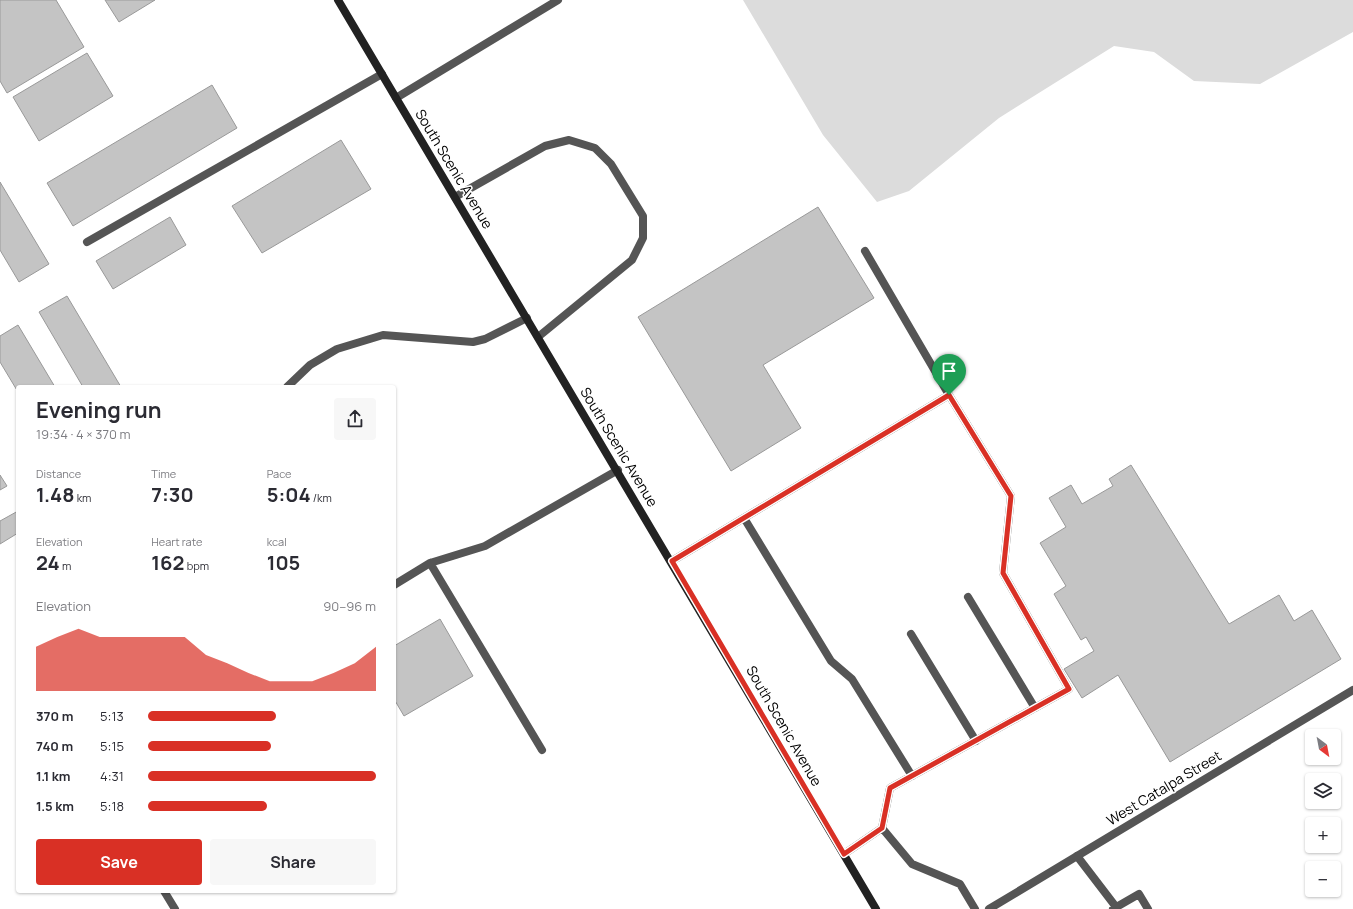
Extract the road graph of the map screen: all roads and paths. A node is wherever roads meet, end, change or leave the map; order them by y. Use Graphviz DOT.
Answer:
graph roads {
  1 [pos="338,0"];
  2 [pos="558,0"];
  3 [pos="382,74"];
  4 [pos="396,98"];
  5 [pos="455,197"];
  6 [pos="87,242"];
  7 [pos="865,251"];
  8 [pos="527,318"];
  9 [pos="538,337"];
  10 [pos="289,385"];
  11 [pos="949,395"];
  12 [pos="618,470"];
  13 [pos="744,518"];
  14 [pos="672,561"];
  15 [pos="430,563"];
  16 [pos="396,584"];
  17 [pos="968,597"];
  18 [pos="912,634"];
  19 [pos="1353,690"];
  20 [pos="1036,708"];
  21 [pos="976,741"];
  22 [pos="542,750"];
  23 [pos="912,776"];
  24 [pos="882,828"];
  25 [pos="844,854"];
  26 [pos="1077,856"];
  27 [pos="165,893"];
  28 [pos="1115,908"];
  29 [pos="175,909"];
  30 [pos="876,909"];
  31 [pos="975,909"];
  32 [pos="989,909"];
  33 [pos="1148,909"];
  1 -- 3 [label="main road, South Scenic Avenue"];
  2 -- 4 [label="street"];
  3 -- 4 [label="main road, South Scenic Avenue"];
  3 -- 6 [label="street"];
  4 -- 5 [label="main road, South Scenic Avenue"];
  5 -- 8 [label="main road, South Scenic Avenue"];
  5 -- 9 [label="street"];
  7 -- 11 [label="street"];
  8 -- 9 [label="main road, South Scenic Avenue"];
  8 -- 10 [label="street"];
  9 -- 12 [label="main road, South Scenic Avenue"];
  11 -- 13 [label="street"];
  11 -- 20 [label="street"];
  12 -- 14 [label="main road, South Scenic Avenue"];
  12 -- 15 [label="street"];
  13 -- 14 [label="street"];
  13 -- 23 [label="street"];
  14 -- 25 [label="main road, South Scenic Avenue"];
  15 -- 16 [label="street"];
  15 -- 22 [label="street"];
  17 -- 20 [label="street"];
  18 -- 21 [label="street"];
  19 -- 26 [label="street, West Catalpa Street"];
  20 -- 21 [label="street"];
  21 -- 23 [label="street"];
  23 -- 24 [label="street"];
  24 -- 25 [label="street"];
  24 -- 31 [label="street"];
  25 -- 30 [label="main road, South Scenic Avenue"];
  26 -- 28 [label="street"];
  26 -- 32 [label="street, West Catalpa Street"];
  27 -- 29 [label="street"];
  28 -- 33 [label="street"];
}
